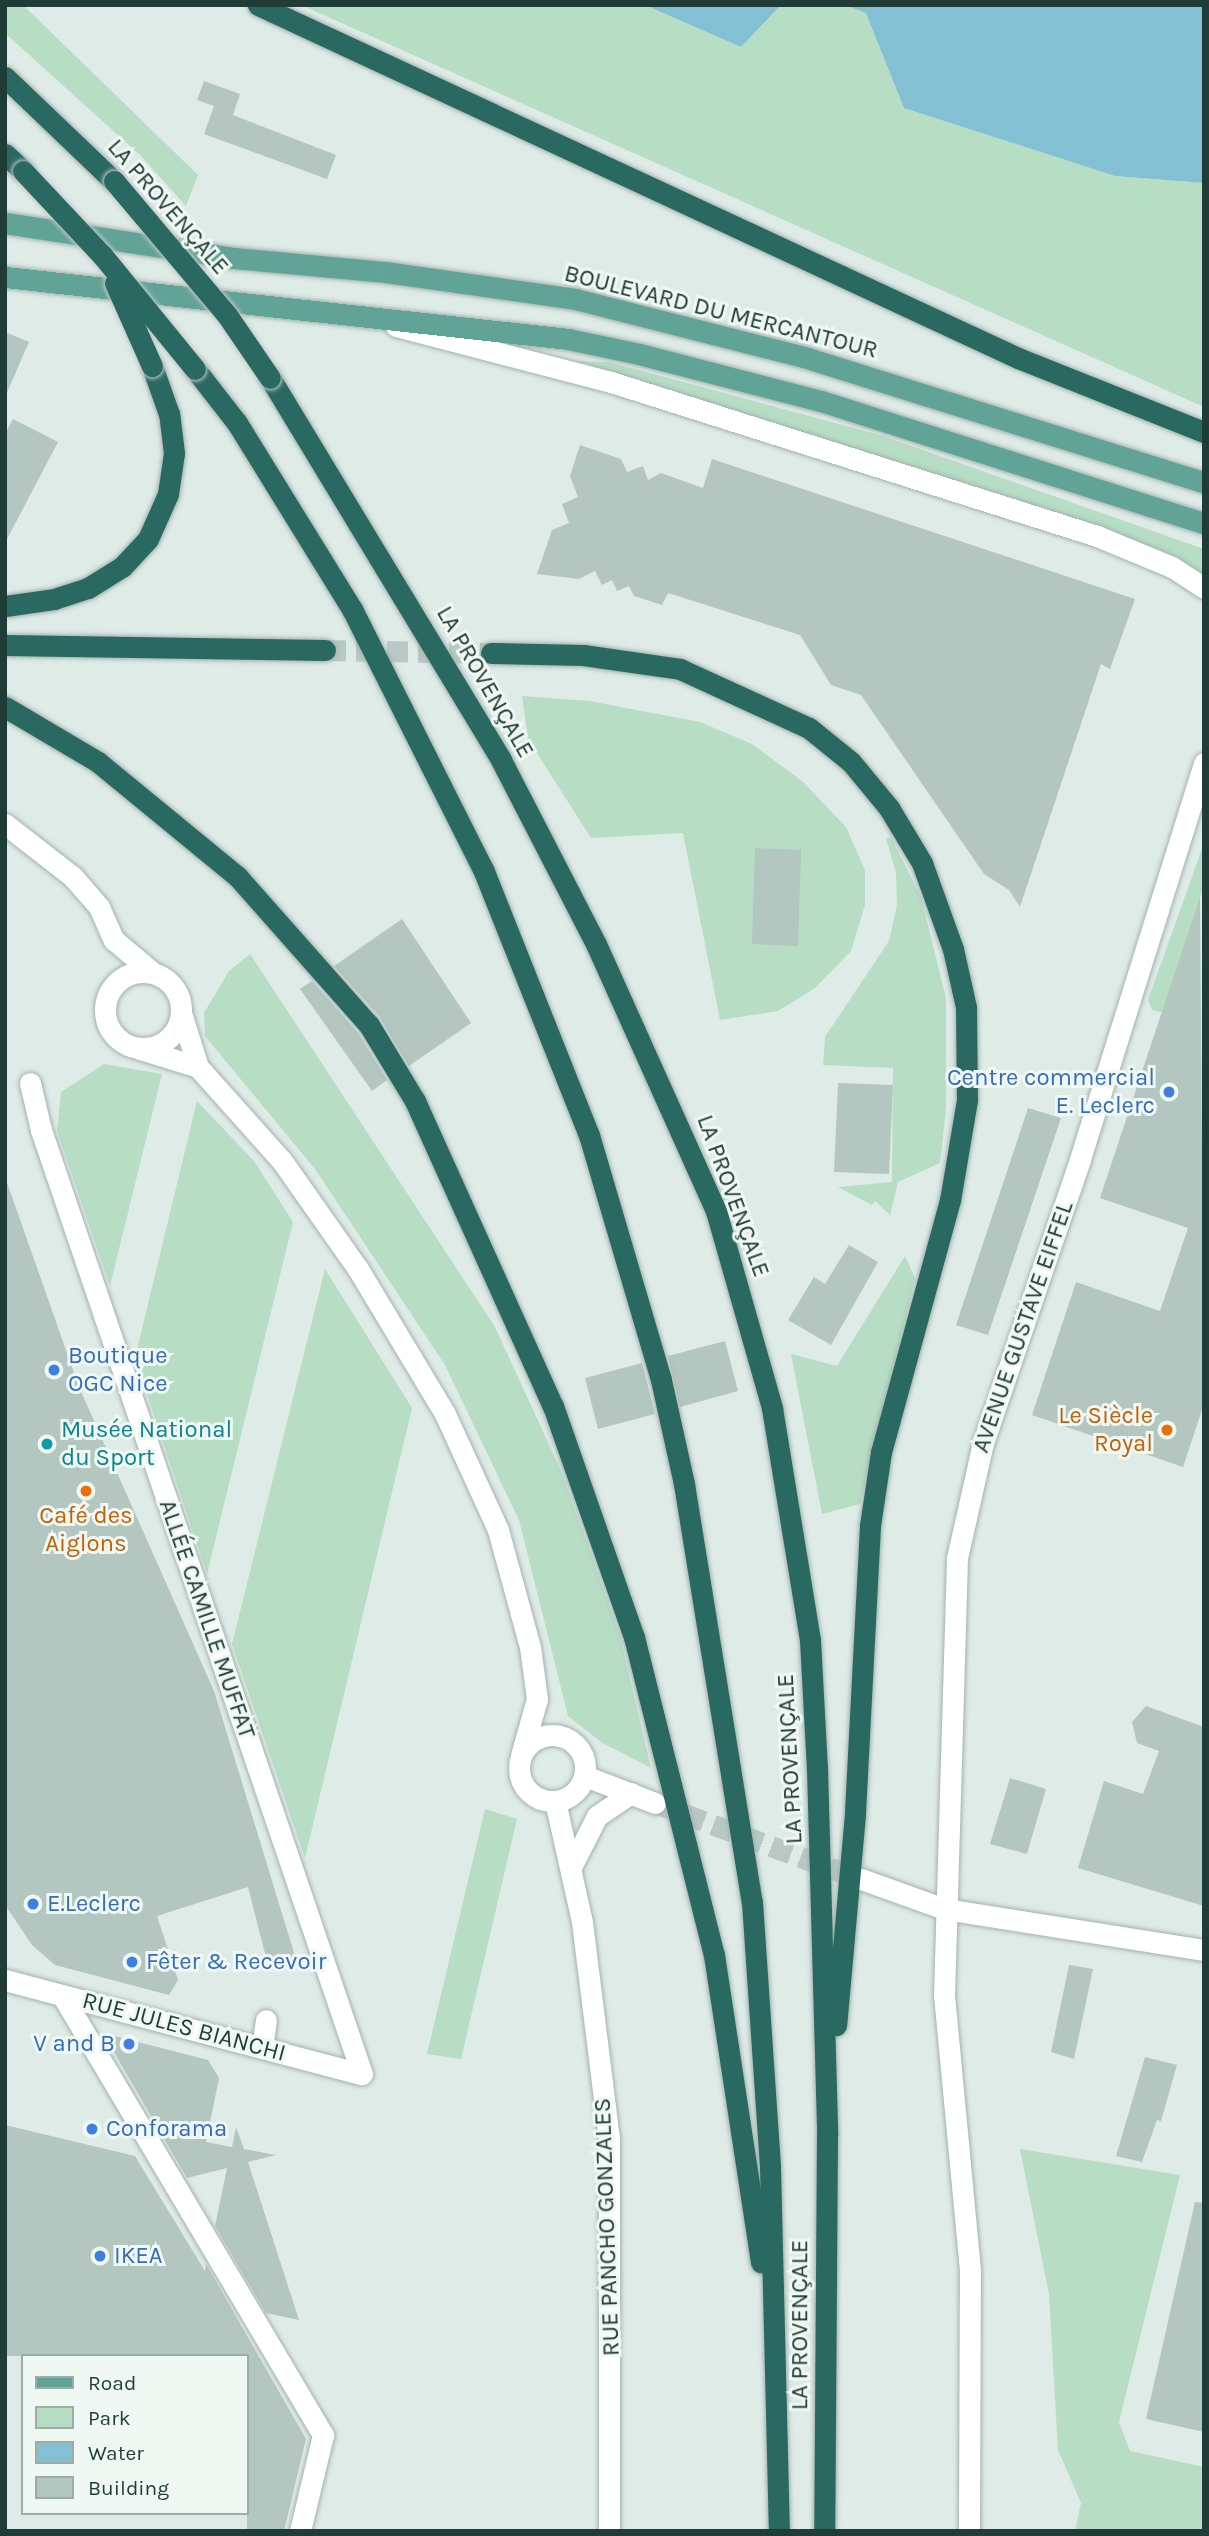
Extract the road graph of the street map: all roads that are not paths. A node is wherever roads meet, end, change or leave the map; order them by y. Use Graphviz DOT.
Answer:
graph roads {
  1 [pos="258,5"];
  2 [pos="5,77"];
  3 [pos="5,154"];
  4 [pos="5,223"];
  5 [pos="102,255"];
  6 [pos="5,277"];
  7 [pos="360,316"];
  8 [pos="1204,432"];
  9 [pos="1204,482"];
  10 [pos="1204,523"];
  11 [pos="1204,588"];
  12 [pos="5,606"];
  13 [pos="5,645"];
  14 [pos="326,650"];
  15 [pos="491,653"];
  16 [pos="5,707"];
  17 [pos="1204,763"];
  18 [pos="5,824"];
  19 [pos="114,940"];
  20 [pos="152,972"];
  21 [pos="107,996"];
  22 [pos="181,1013"];
  23 [pos="131,1046"];
  24 [pos="198,1067"];
  25 [pos="30,1083"];
  26 [pos="537,1699"];
  27 [pos="565,1738"];
  28 [pos="522,1755"];
  29 [pos="585,1776"];
  30 [pos="631,1793"];
  31 [pos="555,1801"];
  32 [pos="655,1803"];
  33 [pos="571,1867"];
  34 [pos="861,1879"];
  35 [pos="945,1909"];
  36 [pos="1204,1950"];
  37 [pos="5,1980"];
  38 [pos="62,1995"];
  39 [pos="266,2020"];
  40 [pos="262,2048"];
  41 [pos="362,2074"];
  42 [pos="827,2135"];
  43 [pos="772,2322"];
  44 [pos="300,2531"];
  45 [pos="609,2531"];
  46 [pos="779,2531"];
  47 [pos="824,2531"];
  48 [pos="970,2531"];
  1 -- 8 [label="highway"];
  2 -- 42 [label="highway, LA PROVENÇALE, bridge"];
  3 -- 5 [label="highway, LA PROVENÇALE, bridge"];
  4 -- 9 [label="main road, BOULEVARD DU MERCANTOUR"];
  5 -- 12 [label="highway, bridge"];
  5 -- 43 [label="highway, LA PROVENÇALE, bridge"];
  6 -- 7 [label="main road"];
  7 -- 10 [label="main road"];
  7 -- 11 [label="street"];
  13 -- 14 [label="highway"];
  15 -- 42 [label="highway"];
  16 -- 43 [label="highway"];
  17 -- 35 [label="street, AVENUE GUSTAVE EIFFEL"];
  18 -- 19 [label="street"];
  19 -- 20 [label="street"];
  19 -- 21 [label="street"];
  20 -- 21 [label="street"];
  20 -- 22 [label="street"];
  21 -- 23 [label="street"];
  22 -- 23 [label="street"];
  22 -- 24 [label="street"];
  23 -- 24 [label="street"];
  24 -- 26 [label="street"];
  25 -- 41 [label="street, ALLÉE CAMILLE MUFFAT"];
  26 -- 27 [label="street"];
  26 -- 28 [label="street"];
  27 -- 28 [label="street"];
  27 -- 29 [label="street"];
  28 -- 31 [label="street"];
  29 -- 30 [label="street"];
  29 -- 31 [label="street"];
  30 -- 32 [label="street"];
  30 -- 33 [label="street"];
  31 -- 33 [label="street, RUE PANCHO GONZALES"];
  33 -- 45 [label="street, RUE PANCHO GONZALES"];
  34 -- 35 [label="street"];
  35 -- 36 [label="street"];
  35 -- 48 [label="street, AVENUE GUSTAVE EIFFEL"];
  37 -- 38 [label="street, RUE JULES BIANCHI"];
  38 -- 40 [label="street, RUE JULES BIANCHI"];
  38 -- 44 [label="street"];
  39 -- 40 [label="street"];
  40 -- 41 [label="street, RUE JULES BIANCHI"];
  42 -- 47 [label="highway, LA PROVENÇALE"];
  43 -- 46 [label="highway, LA PROVENÇALE"];
}
